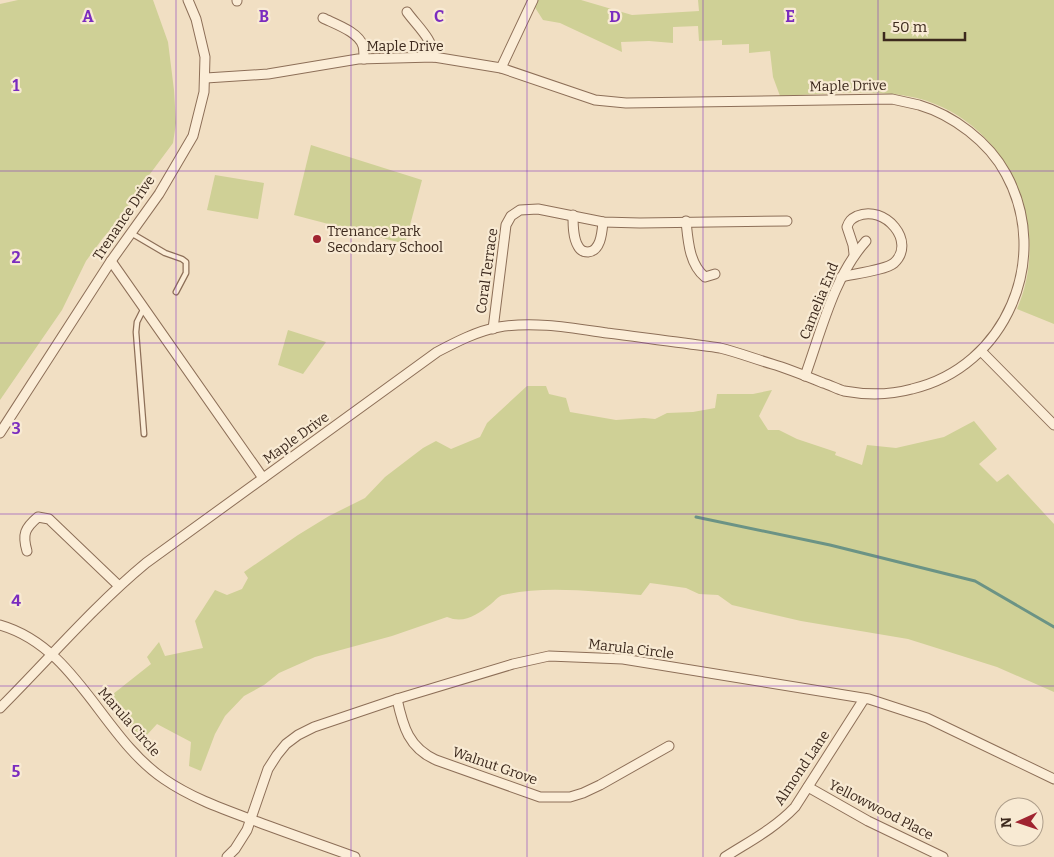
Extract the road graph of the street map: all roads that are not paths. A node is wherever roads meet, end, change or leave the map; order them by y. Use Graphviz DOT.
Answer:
graph roads {
  1 [pos="188,0"];
  2 [pos="533,0"];
  3 [pos="407,12"];
  4 [pos="323,18"];
  5 [pos="434,57"];
  6 [pos="364,59"];
  7 [pos="501,68"];
  8 [pos="206,78"];
  9 [pos="573,215"];
  10 [pos="686,221"];
  11 [pos="787,221"];
  12 [pos="603,222"];
  13 [pos="131,233"];
  14 [pos="866,241"];
  15 [pos="854,254"];
  16 [pos="111,261"];
  17 [pos="715,274"];
  18 [pos="841,277"];
  19 [pos="176,292"];
  20 [pos="144,308"];
  21 [pos="493,329"];
  22 [pos="982,352"];
  23 [pos="805,376"];
  24 [pos="1054,425"];
  25 [pos="0,433"];
  26 [pos="144,434"];
  27 [pos="263,478"];
  28 [pos="27,551"];
  29 [pos="119,586"];
  30 [pos="0,625"];
  31 [pos="52,655"];
  32 [pos="397,699"];
  33 [pos="864,699"];
  34 [pos="0,708"];
  35 [pos="669,746"];
  36 [pos="1054,779"];
  37 [pos="808,787"];
  38 [pos="251,819"];
  39 [pos="227,857"];
  40 [pos="355,857"];
  41 [pos="725,857"];
  42 [pos="943,857"];
  1 -- 8 [label="street, Trenance Drive"];
  2 -- 7 [label="street"];
  3 -- 5 [label="street"];
  4 -- 6 [label="street"];
  5 -- 6 [label="street, Maple Drive"];
  5 -- 7 [label="street, Maple Drive"];
  6 -- 8 [label="street, Maple Drive"];
  7 -- 22 [label="street, Maple Drive"];
  8 -- 13 [label="street, Trenance Drive"];
  9 -- 12 [label="street, Coral Terrace"];
  9 -- 12 [label="street"];
  9 -- 21 [label="street, Coral Terrace"];
  10 -- 11 [label="street, Coral Terrace"];
  10 -- 12 [label="street, Coral Terrace"];
  10 -- 17 [label="street"];
  13 -- 16 [label="street, Trenance Drive"];
  13 -- 19 [label="lane"];
  14 -- 15 [label="street, Camelia End"];
  15 -- 18 [label="street, Camelia End"];
  15 -- 18 [label="street"];
  16 -- 20 [label="street, Maple Drive"];
  16 -- 25 [label="street, Trenance Drive"];
  18 -- 23 [label="street, Camelia End"];
  20 -- 26 [label="lane"];
  20 -- 27 [label="street, Maple Drive"];
  21 -- 23 [label="street, Maple Drive"];
  21 -- 27 [label="street, Maple Drive"];
  22 -- 23 [label="street, Maple Drive"];
  22 -- 24 [label="street"];
  27 -- 29 [label="street, Maple Drive"];
  28 -- 29 [label="street"];
  29 -- 31 [label="street, Maple Drive"];
  30 -- 31 [label="street, Marula Circle"];
  31 -- 34 [label="street, Maple Drive"];
  31 -- 38 [label="street, Marula Circle"];
  32 -- 33 [label="street, Marula Circle"];
  32 -- 35 [label="street, Walnut Grove"];
  32 -- 38 [label="street, Marula Circle"];
  33 -- 36 [label="street, Marula Circle"];
  33 -- 37 [label="street, Almond Lane"];
  37 -- 41 [label="street, Almond Lane"];
  37 -- 42 [label="street, Yellowwood Place"];
  38 -- 39 [label="street"];
  38 -- 40 [label="street, Marula Circle"];
}
